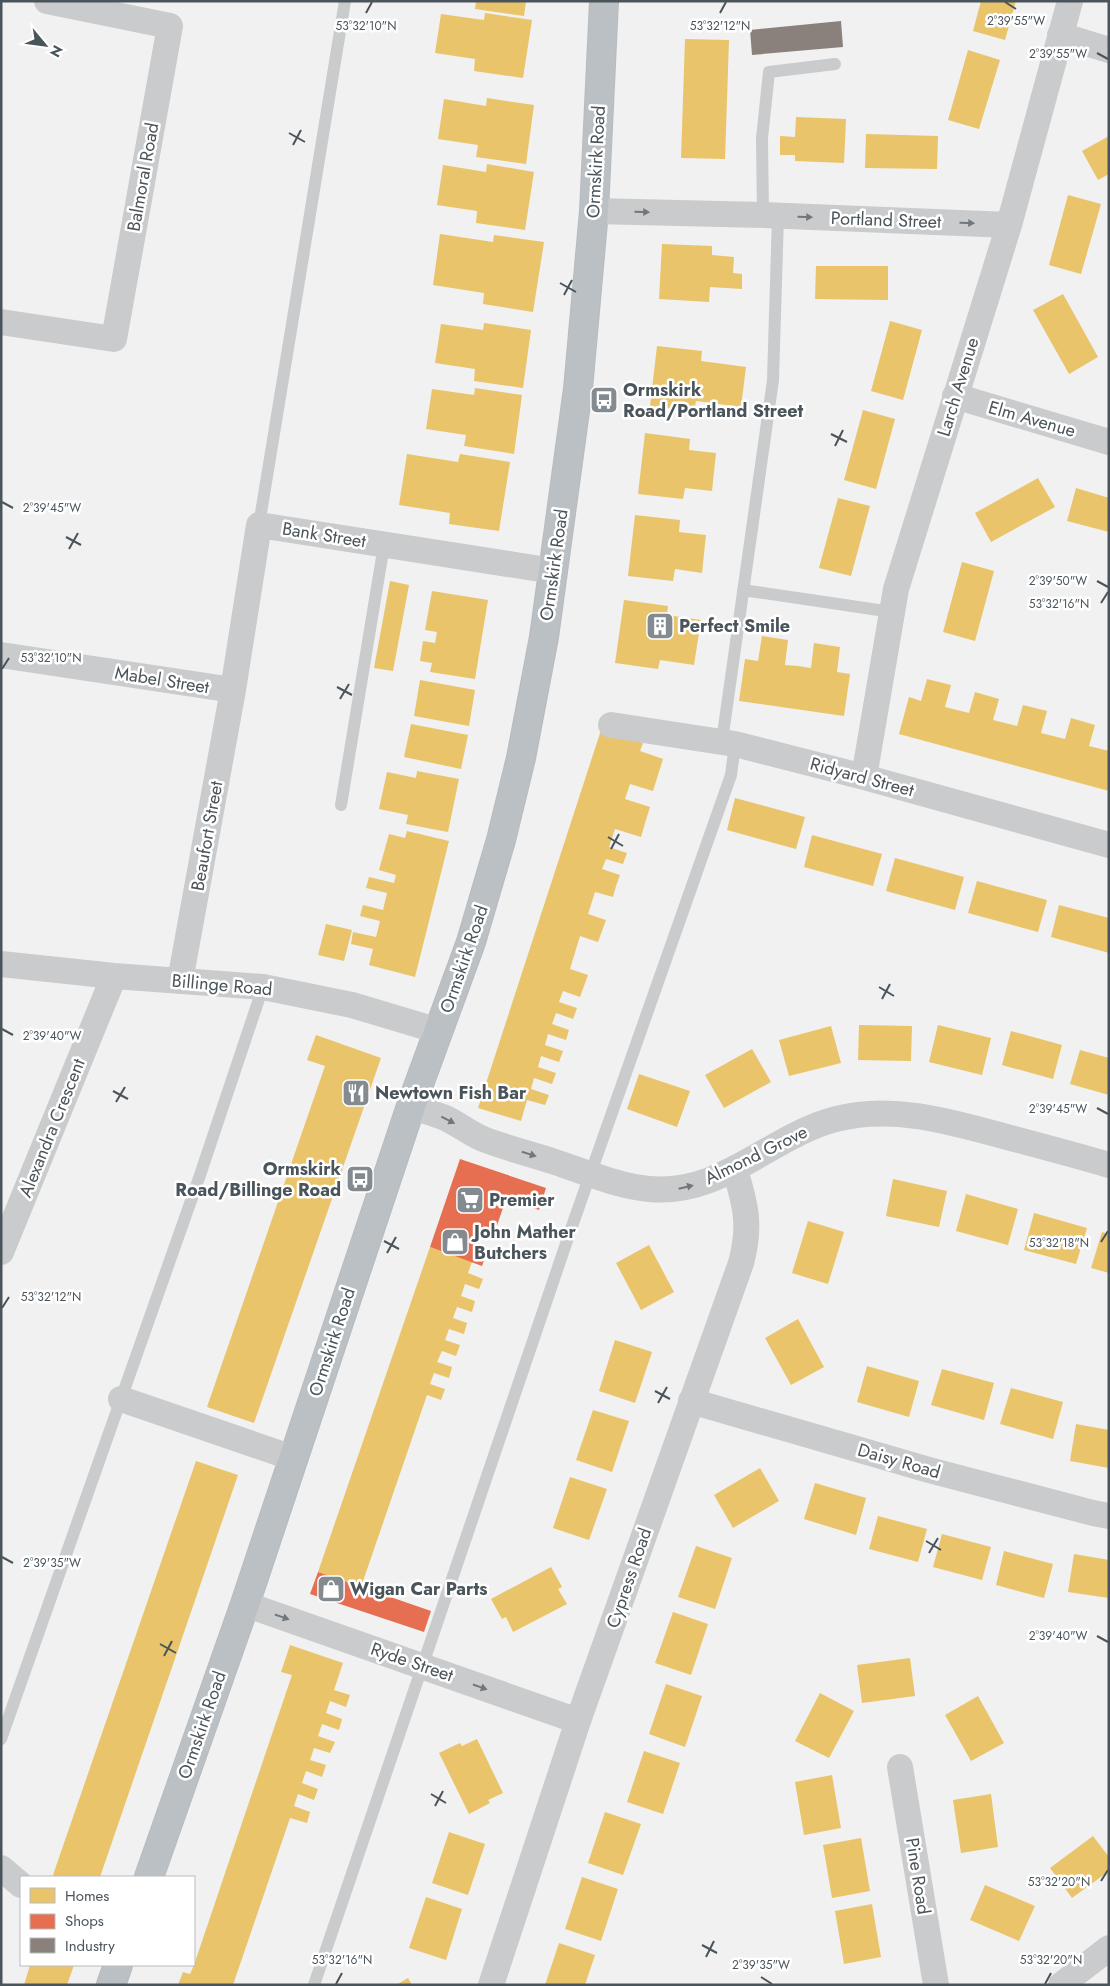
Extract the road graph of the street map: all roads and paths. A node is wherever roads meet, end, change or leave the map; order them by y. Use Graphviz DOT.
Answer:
graph roads {
  1 [pos="47,1"];
  2 [pos="345,1"];
  3 [pos="604,1"];
  4 [pos="1070,1"];
  5 [pos="1060,36"];
  6 [pos="1109,50"];
  7 [pos="835,64"];
  8 [pos="594,211"];
  9 [pos="770,215"];
  10 [pos="1009,225"];
  11 [pos="1,322"];
  12 [pos="955,396"];
  13 [pos="1109,442"];
  14 [pos="259,525"];
  15 [pos="384,545"];
  16 [pos="553,571"];
  17 [pos="743,590"];
  18 [pos="892,612"];
  19 [pos="1,656"];
  20 [pos="234,690"];
  21 [pos="611,725"];
  22 [pos="728,743"];
  23 [pos="864,777"];
  24 [pos="341,805"];
  25 [pos="1109,845"];
  26 [pos="1,964"];
  27 [pos="114,976"];
  28 [pos="180,981"];
  29 [pos="263,987"];
  30 [pos="439,1031"];
  31 [pos="411,1106"];
  32 [pos="1109,1165"];
  33 [pos="735,1170"];
  34 [pos="590,1174"];
  35 [pos="1,1252"];
  36 [pos="121,1399"];
  37 [pos="691,1401"];
  38 [pos="294,1458"];
  39 [pos="1109,1516"];
  40 [pos="245,1604"];
  41 [pos="421,1666"];
  42 [pos="578,1721"];
  43 [pos="1,1739"];
  44 [pos="900,1767"];
  45 [pos="1,1868"];
  46 [pos="149,1876"];
  47 [pos="20,1884"];
  48 [pos="1109,1948"];
  49 [pos="314,1985"];
  50 [pos="491,1985"];
  51 [pos="936,1985"];
  52 [pos="1061,1985"];
  1 -- 11 [label="street, Balmoral Road"];
  2 -- 14 [label="lane"];
  3 -- 8 [label="highway, Ormskirk Road"];
  4 -- 5 [label="street, Larch Avenue"];
  5 -- 6 [label="street"];
  5 -- 10 [label="street, Larch Avenue"];
  7 -- 9 [label="lane"];
  8 -- 9 [label="street, Portland Street, one-way"];
  8 -- 16 [label="highway, Ormskirk Road"];
  9 -- 10 [label="street, Portland Street, one-way"];
  9 -- 17 [label="lane"];
  10 -- 12 [label="street, Larch Avenue"];
  12 -- 13 [label="street, Elm Avenue"];
  12 -- 18 [label="street, Larch Avenue"];
  14 -- 15 [label="street, Bank Street"];
  14 -- 20 [label="street, Bank Street"];
  15 -- 16 [label="street, Bank Street"];
  15 -- 24 [label="lane"];
  16 -- 30 [label="highway, Ormskirk Road"];
  17 -- 18 [label="lane"];
  17 -- 22 [label="lane"];
  18 -- 23 [label="street, Larch Avenue"];
  19 -- 20 [label="street, Mabel Street"];
  20 -- 28 [label="street, Beaufort Street"];
  21 -- 22 [label="street, Ridyard Street"];
  22 -- 23 [label="street, Ridyard Street"];
  22 -- 34 [label="lane"];
  23 -- 25 [label="street, Ridyard Street"];
  26 -- 27 [label="street, Billinge Road"];
  27 -- 28 [label="street, Billinge Road"];
  27 -- 35 [label="street, Alexandra Crescent"];
  28 -- 29 [label="street, Billinge Road"];
  29 -- 30 [label="street, Billinge Road"];
  29 -- 36 [label="lane"];
  30 -- 31 [label="highway, Ormskirk Road"];
  31 -- 34 [label="street, Almond Grove, one-way"];
  31 -- 38 [label="highway, Ormskirk Road"];
  32 -- 33 [label="street, Almond Grove"];
  34 -- 33 [label="street, Almond Grove, one-way"];
  33 -- 37 [label="street, Cypress Road"];
  34 -- 41 [label="lane"];
  36 -- 38 [label="street"];
  36 -- 43 [label="lane"];
  37 -- 39 [label="street, Daisy Road"];
  37 -- 42 [label="street, Cypress Road"];
  38 -- 40 [label="highway, Ormskirk Road"];
  40 -- 41 [label="street, Ryde Street, one-way"];
  40 -- 46 [label="highway, Ormskirk Road"];
  41 -- 42 [label="street, Ryde Street, one-way"];
  41 -- 49 [label="lane"];
  42 -- 50 [label="street, Cypress Road"];
  44 -- 51 [label="street, Pine Road"];
  45 -- 47 [label="street"];
  48 -- 52 [label="street"];
}
